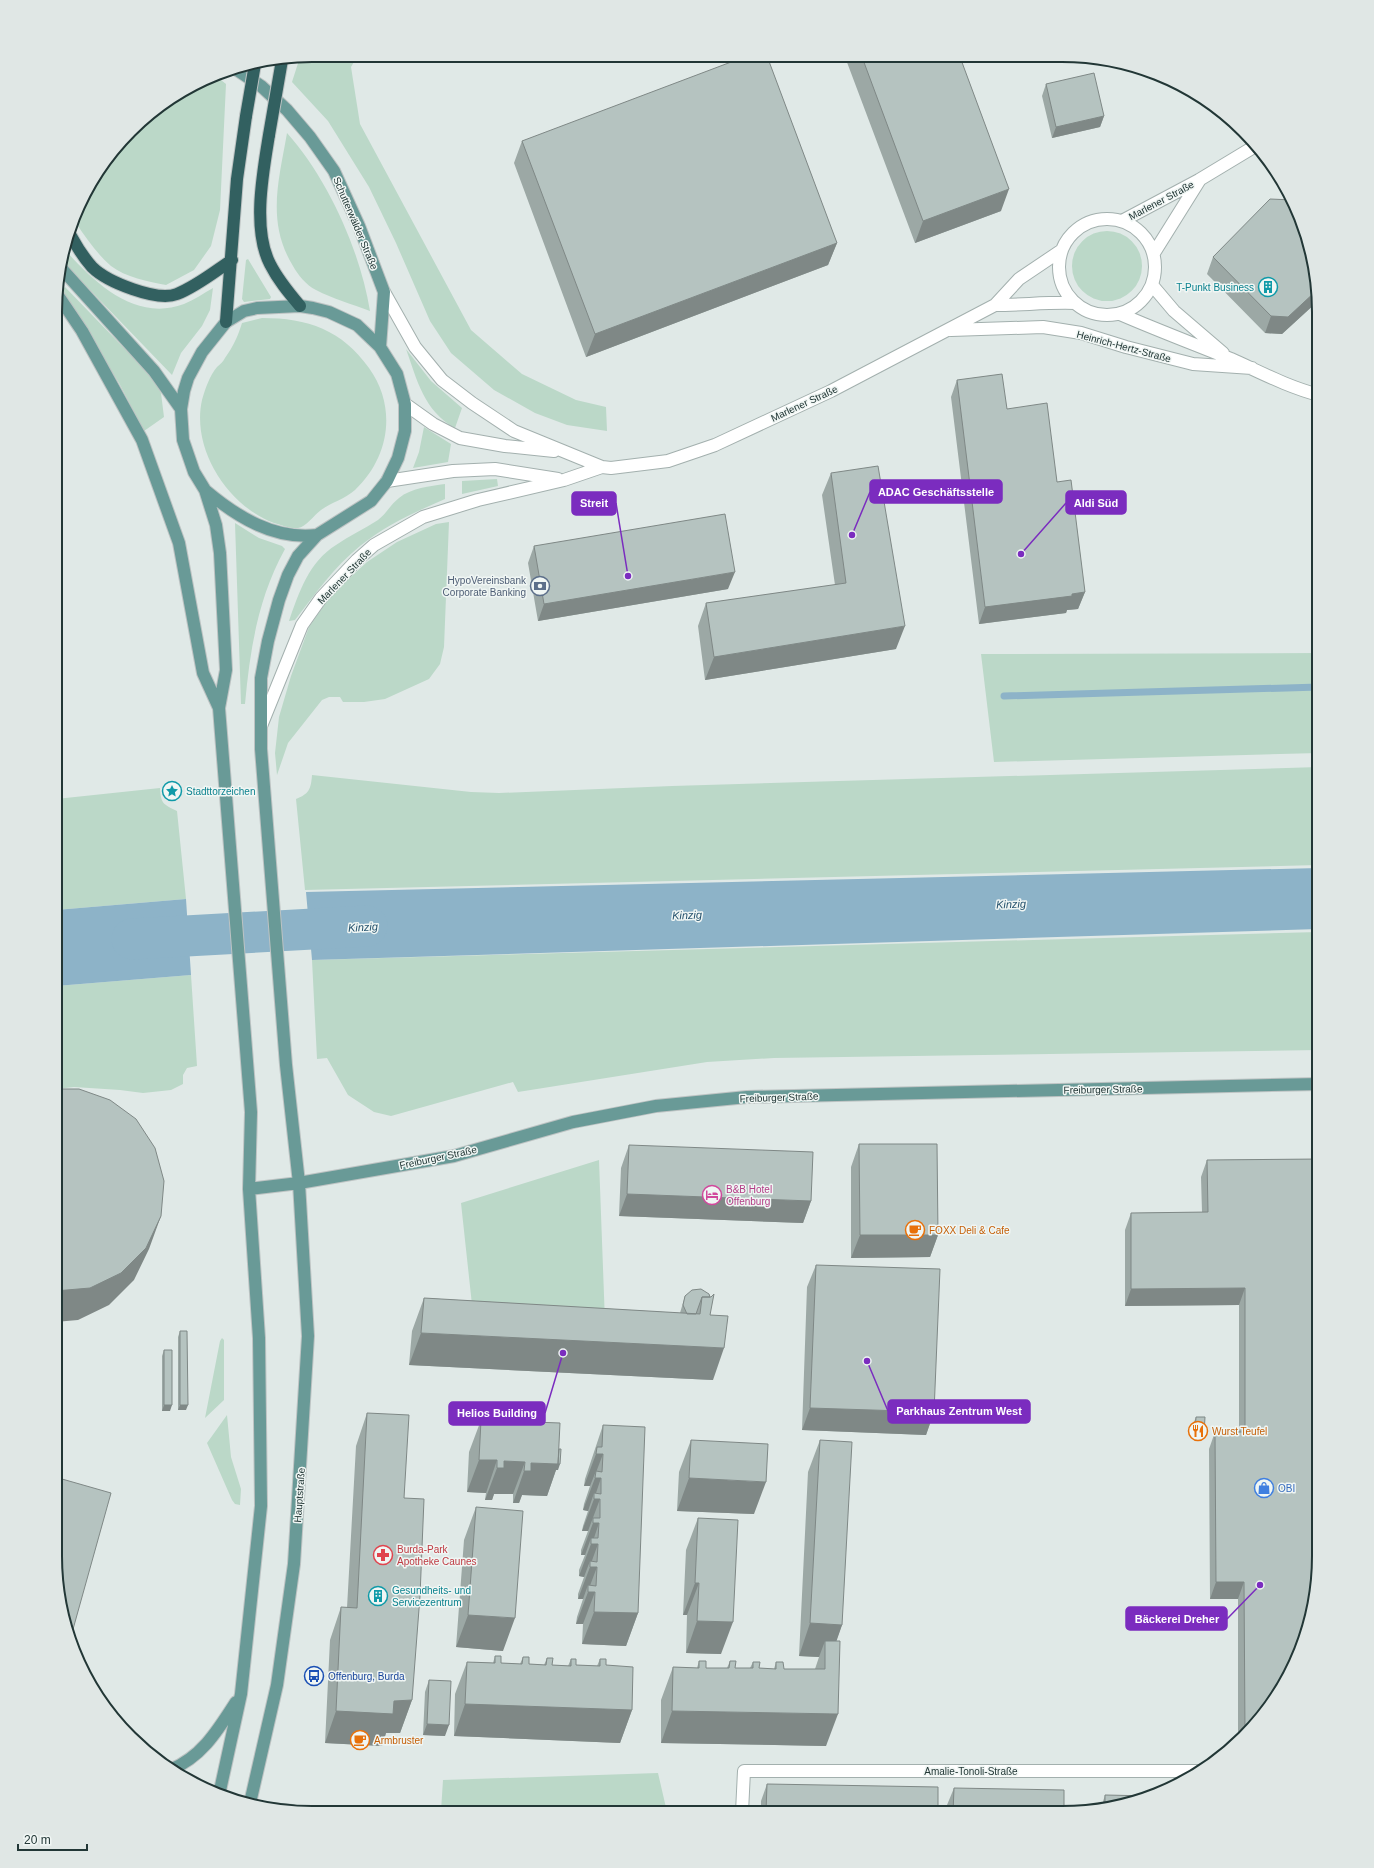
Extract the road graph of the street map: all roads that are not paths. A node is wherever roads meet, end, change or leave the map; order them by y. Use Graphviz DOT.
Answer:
graph roads {
  1 [pos="281,64"];
  2 [pos="254,69"];
  3 [pos="241,73"];
  4 [pos="1251,149"];
  5 [pos="1199,180"];
  6 [pos="1122,221"];
  7 [pos="73,239"];
  8 [pos="1062,250"];
  9 [pos="1154,253"];
  10 [pos="232,260"];
  11 [pos="65,273"];
  12 [pos="1152,285"];
  13 [pos="384,292"];
  14 [pos="63,302"];
  15 [pos="1075,303"];
  16 [pos="995,305"];
  17 [pos="300,306"];
  18 [pos="1120,314"];
  19 [pos="226,322"];
  20 [pos="948,330"];
  21 [pos="380,347"];
  22 [pos="1230,359"];
  23 [pos="1252,368"];
  24 [pos="1312,393"];
  25 [pos="405,404"];
  26 [pos="181,409"];
  27 [pos="567,452"];
  28 [pos="602,467"];
  29 [pos="564,480"];
  30 [pos="387,481"];
  31 [pos="205,490"];
  32 [pos="317,535"];
  33 [pos="219,708"];
  34 [pos="260,729"];
  35 [pos="286,1065"];
  36 [pos="1312,1084"];
  37 [pos="299,1183"];
  38 [pos="249,1189"];
  39 [pos="241,1694"];
  40 [pos="176,1766"];
  41 [pos="1181,1776"];
  42 [pos="220,1788"];
  43 [pos="251,1798"];
  44 [pos="742,1806"];
  1 -- 17 [label="highway, bridge"];
  2 -- 10 [label="highway, bridge"];
  3 -- 13 [label="main road, Schutterwälder Straße"];
  4 -- 5 [label="street, Marlener Straße"];
  5 -- 6 [label="street, Marlener Straße"];
  5 -- 9 [label="street, Marlener Straße"];
  6 -- 8 [label="street"];
  6 -- 9 [label="street"];
  7 -- 10 [label="highway"];
  8 -- 15 [label="street"];
  8 -- 16 [label="street, Marlener Straße"];
  9 -- 12 [label="street"];
  10 -- 19 [label="highway"];
  11 -- 26 [label="main road"];
  12 -- 18 [label="street"];
  12 -- 22 [label="street, Heinrich-Hertz-Straße"];
  13 -- 21 [label="main road, Schutterwälder Straße"];
  13 -- 27 [label="street, Marlener Straße"];
  14 -- 33 [label="main road"];
  15 -- 16 [label="street, Marlener Straße"];
  15 -- 18 [label="street"];
  16 -- 20 [label="street, Marlener Straße"];
  17 -- 19 [label="main road"];
  17 -- 21 [label="main road"];
  18 -- 22 [label="street, Heinrich-Hertz-Straße"];
  19 -- 26 [label="main road"];
  20 -- 23 [label="street, Heinrich-Hertz-Straße"];
  20 -- 28 [label="street, Marlener Straße"];
  21 -- 25 [label="main road"];
  22 -- 23 [label="street, Heinrich-Hertz-Straße"];
  23 -- 24 [label="street, Heinrich-Hertz-Straße"];
  25 -- 27 [label="street, Marlener Straße"];
  25 -- 30 [label="main road"];
  26 -- 31 [label="main road"];
  27 -- 28 [label="street, Marlener Straße"];
  28 -- 29 [label="street, Marlener Straße"];
  29 -- 30 [label="street, Marlener Straße"];
  29 -- 34 [label="street, Marlener Straße"];
  30 -- 32 [label="main road"];
  31 -- 32 [label="main road"];
  31 -- 33 [label="main road"];
  32 -- 34 [label="main road"];
  33 -- 38 [label="main road"];
  34 -- 35 [label="main road, Marlener Straße"];
  35 -- 37 [label="main road, Hauptstraße"];
  36 -- 37 [label="main road, Freiburger Straße"];
  37 -- 38 [label="main road, Freiburger Straße"];
  37 -- 43 [label="main road, Hauptstraße"];
  38 -- 39 [label="main road"];
  39 -- 40 [label="main road"];
  39 -- 42 [label="main road"];
  41 -- 44 [label="street, Amalie-Tonoli-Straße"];
}
